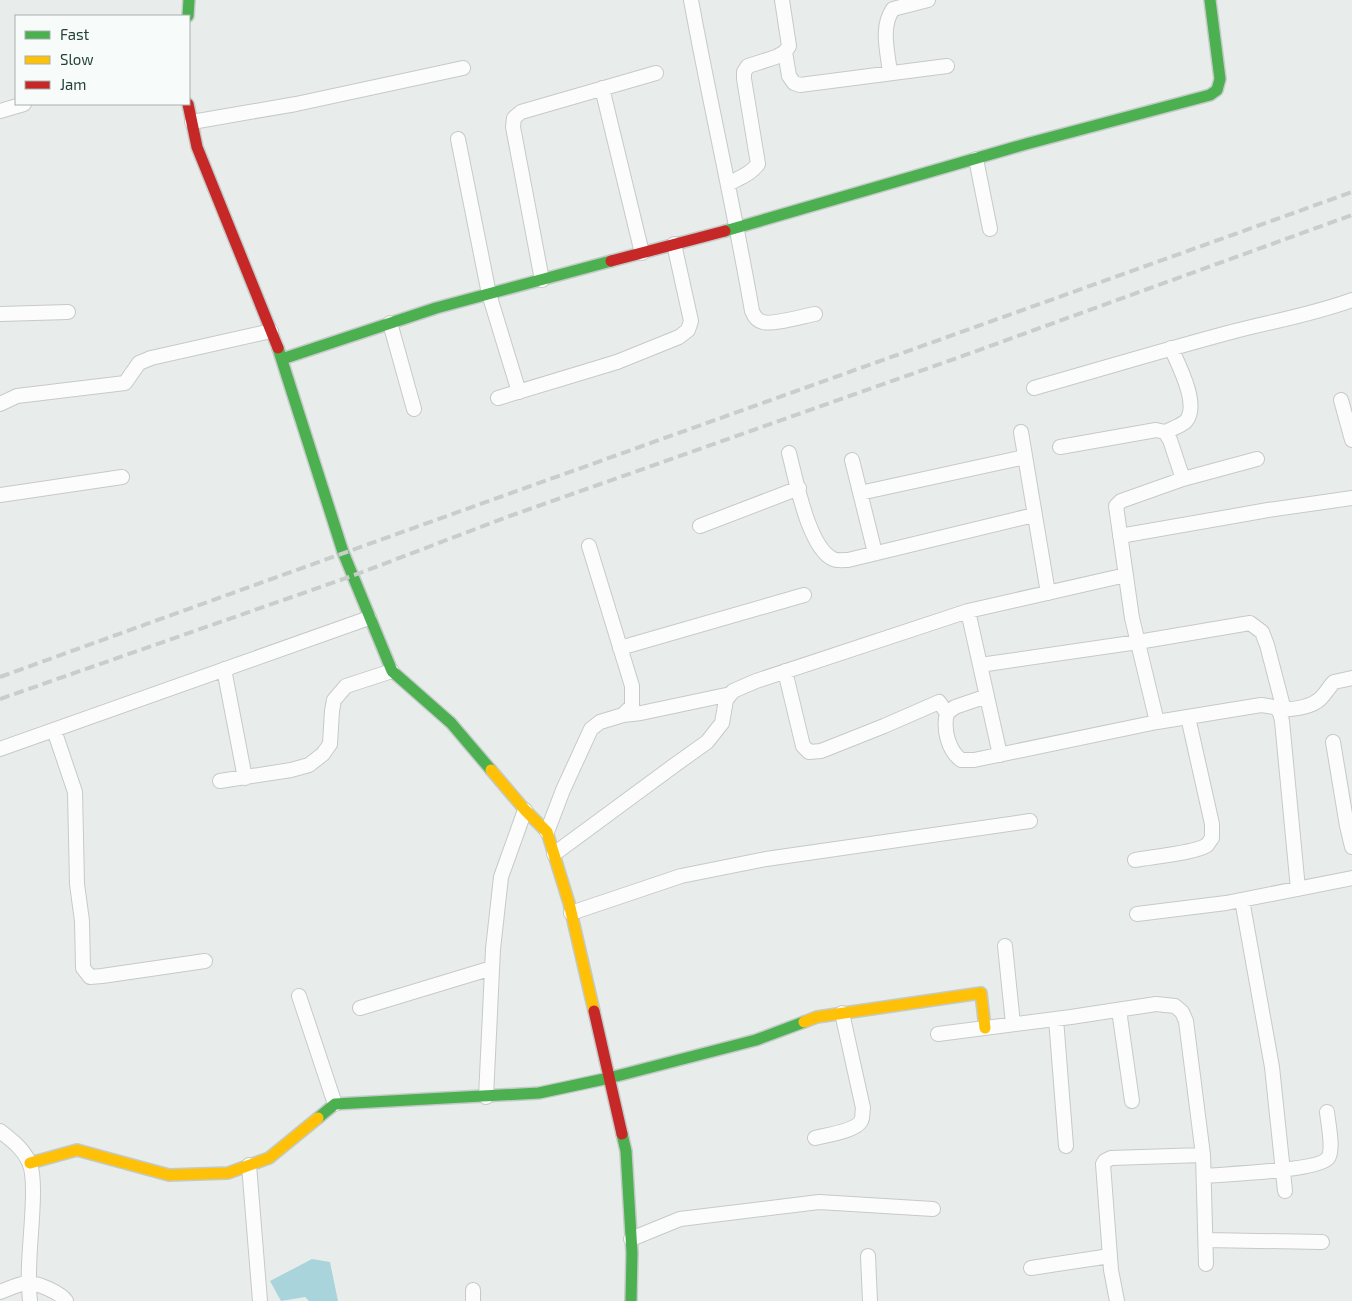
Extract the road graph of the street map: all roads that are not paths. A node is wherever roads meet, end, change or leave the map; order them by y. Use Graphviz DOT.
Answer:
graph roads {
  1 [pos="189,0"];
  2 [pos="691,0"];
  3 [pos="782,0"];
  4 [pos="928,0"];
  5 [pos="1210,0"];
  6 [pos="188,15"];
  7 [pos="785,52"];
  8 [pos="947,66"];
  9 [pos="463,68"];
  10 [pos="656,73"];
  11 [pos="890,73"];
  12 [pos="602,88"];
  13 [pos="21,105"];
  14 [pos="188,105"];
  15 [pos="0,111"];
  16 [pos="192,122"];
  17 [pos="458,139"];
  18 [pos="976,159"];
  19 [pos="728,184"];
  20 [pos="737,226"];
  21 [pos="990,228"];
  22 [pos="674,244"];
  23 [pos="642,253"];
  24 [pos="542,280"];
  25 [pos="489,294"];
  26 [pos="1352,300"];
  27 [pos="68,312"];
  28 [pos="0,314"];
  29 [pos="816,314"];
  30 [pos="390,323"];
  31 [pos="270,331"];
  32 [pos="1171,348"];
  33 [pos="282,359"];
  34 [pos="1034,388"];
  35 [pos="519,392"];
  36 [pos="498,398"];
  37 [pos="1341,400"];
  38 [pos="0,404"];
  39 [pos="414,409"];
  40 [pos="1021,432"];
  41 [pos="1165,432"];
  42 [pos="1352,440"];
  43 [pos="1060,448"];
  44 [pos="788,453"];
  45 [pos="1025,457"];
  46 [pos="1257,459"];
  47 [pos="852,460"];
  48 [pos="122,477"];
  49 [pos="1183,479"];
  50 [pos="798,488"];
  51 [pos="860,493"];
  52 [pos="0,495"];
  53 [pos="1352,498"];
  54 [pos="1034,514"];
  55 [pos="700,526"];
  56 [pos="1120,536"];
  57 [pos="589,546"];
  58 [pos="876,553"];
  59 [pos="1126,575"];
  60 [pos="1048,593"];
  61 [pos="804,595"];
  62 [pos="968,611"];
  63 [pos="369,618"];
  64 [pos="1138,642"];
  65 [pos="620,648"];
  66 [pos="980,665"];
  67 [pos="224,669"];
  68 [pos="392,671"];
  69 [pos="785,671"];
  70 [pos="1352,678"];
  71 [pos="728,695"];
  72 [pos="987,696"];
  73 [pos="1282,710"];
  74 [pos="947,713"];
  75 [pos="623,715"];
  76 [pos="1188,717"];
  77 [pos="1157,722"];
  78 [pos="54,730"];
  79 [pos="1333,742"];
  80 [pos="0,749"];
  81 [pos="1000,755"];
  82 [pos="245,778"];
  83 [pos="220,781"];
  84 [pos="525,810"];
  85 [pos="1030,821"];
  86 [pos="547,832"];
  87 [pos="1352,847"];
  88 [pos="554,854"];
  89 [pos="1135,860"];
  90 [pos="1352,878"];
  91 [pos="1298,889"];
  92 [pos="1242,900"];
  93 [pos="571,913"];
  94 [pos="1137,914"];
  95 [pos="1005,946"];
  96 [pos="205,961"];
  97 [pos="492,968"];
  98 [pos="299,996"];
  99 [pos="360,1008"];
  100 [pos="1119,1010"];
  101 [pos="842,1013"];
  102 [pos="1056,1019"];
  103 [pos="1013,1024"];
  104 [pos="985,1028"];
  105 [pos="938,1034"];
  106 [pos="609,1078"];
  107 [pos="486,1097"];
  108 [pos="1132,1101"];
  109 [pos="335,1104"];
  110 [pos="1327,1112"];
  111 [pos="0,1131"];
  112 [pos="815,1138"];
  113 [pos="1066,1146"];
  114 [pos="1203,1155"];
  115 [pos="30,1163"];
  116 [pos="249,1165"];
  117 [pos="1283,1170"];
  118 [pos="1204,1176"];
  119 [pos="1285,1191"];
  120 [pos="933,1209"];
  121 [pos="631,1239"];
  122 [pos="1206,1240"];
  123 [pos="1322,1242"];
  124 [pos="868,1256"];
  125 [pos="1110,1256"];
  126 [pos="1206,1264"];
  127 [pos="1031,1268"];
  128 [pos="28,1282"];
  129 [pos="0,1292"];
  130 [pos="30,1301"];
  131 [pos="66,1301"];
  132 [pos="260,1301"];
  133 [pos="631,1301"];
  134 [pos="870,1301"];
  135 [pos="1117,1301"];
  1 -- 6 [label="street"];
  2 -- 19 [label="street"];
  3 -- 7 [label="street"];
  4 -- 11 [label="street"];
  5 -- 18 [label="street"];
  7 -- 11 [label="street"];
  7 -- 19 [label="street"];
  8 -- 11 [label="street"];
  9 -- 16 [label="street"];
  10 -- 12 [label="street"];
  12 -- 23 [label="street"];
  12 -- 24 [label="street"];
  13 -- 15 [label="street"];
  14 -- 16 [label="street"];
  16 -- 31 [label="street"];
  17 -- 25 [label="street"];
  18 -- 20 [label="street"];
  18 -- 21 [label="street"];
  19 -- 20 [label="street"];
  20 -- 22 [label="street"];
  20 -- 29 [label="street"];
  22 -- 23 [label="street"];
  22 -- 35 [label="street"];
  23 -- 24 [label="street"];
  24 -- 25 [label="street"];
  25 -- 30 [label="street"];
  25 -- 35 [label="street"];
  26 -- 32 [label="street"];
  27 -- 28 [label="street"];
  30 -- 33 [label="street"];
  30 -- 39 [label="street"];
  31 -- 33 [label="street"];
  31 -- 38 [label="street"];
  32 -- 34 [label="street"];
  32 -- 41 [label="street"];
  33 -- 63 [label="street"];
  35 -- 36 [label="street"];
  37 -- 42 [label="street"];
  40 -- 45 [label="street"];
  41 -- 43 [label="street"];
  41 -- 49 [label="street"];
  44 -- 50 [label="street"];
  45 -- 51 [label="street"];
  45 -- 54 [label="street"];
  46 -- 49 [label="street"];
  47 -- 51 [label="street"];
  48 -- 52 [label="street"];
  49 -- 56 [label="street"];
  50 -- 55 [label="street"];
  50 -- 58 [label="street"];
  51 -- 58 [label="street"];
  53 -- 56 [label="street"];
  54 -- 58 [label="street"];
  54 -- 60 [label="street"];
  56 -- 59 [label="street"];
  57 -- 65 [label="street"];
  59 -- 60 [label="street"];
  59 -- 64 [label="street"];
  60 -- 62 [label="street"];
  61 -- 65 [label="street"];
  62 -- 66 [label="street"];
  62 -- 69 [label="street"];
  63 -- 67 [label="street"];
  63 -- 68 [label="street"];
  64 -- 66 [label="street"];
  64 -- 73 [label="street"];
  64 -- 77 [label="street"];
  65 -- 75 [label="street"];
  66 -- 72 [label="street"];
  67 -- 78 [label="street"];
  67 -- 82 [label="street"];
  68 -- 82 [label="street"];
  68 -- 84 [label="street"];
  69 -- 71 [label="street"];
  69 -- 74 [label="street"];
  70 -- 73 [label="street"];
  71 -- 75 [label="street"];
  71 -- 88 [label="street"];
  72 -- 74 [label="street"];
  72 -- 81 [label="street"];
  73 -- 76 [label="street"];
  73 -- 91 [label="street"];
  74 -- 81 [label="street"];
  75 -- 86 [label="street"];
  76 -- 77 [label="street"];
  76 -- 89 [label="street"];
  77 -- 81 [label="street"];
  78 -- 80 [label="street"];
  78 -- 96 [label="street"];
  79 -- 87 [label="street"];
  82 -- 83 [label="street"];
  84 -- 86 [label="street"];
  84 -- 97 [label="street"];
  85 -- 93 [label="street"];
  86 -- 88 [label="street"];
  88 -- 93 [label="street"];
  90 -- 91 [label="street"];
  91 -- 92 [label="street"];
  92 -- 94 [label="street"];
  92 -- 117 [label="street"];
  93 -- 106 [label="street"];
  95 -- 103 [label="street"];
  97 -- 99 [label="street"];
  97 -- 107 [label="street"];
  98 -- 109 [label="street"];
  100 -- 102 [label="street"];
  100 -- 108 [label="street"];
  100 -- 114 [label="street"];
  101 -- 104 [label="street"];
  101 -- 106 [label="street"];
  101 -- 112 [label="street"];
  102 -- 103 [label="street"];
  102 -- 113 [label="street"];
  103 -- 104 [label="street"];
  104 -- 105 [label="street"];
  106 -- 107 [label="street"];
  106 -- 121 [label="street"];
  107 -- 109 [label="street"];
  109 -- 116 [label="street"];
  110 -- 117 [label="street"];
  111 -- 115 [label="street"];
  114 -- 118 [label="street"];
  114 -- 125 [label="street"];
  115 -- 116 [label="street"];
  115 -- 128 [label="street"];
  116 -- 132 [label="street"];
  117 -- 118 [label="street"];
  117 -- 119 [label="street"];
  118 -- 122 [label="street"];
  120 -- 121 [label="street"];
  121 -- 133 [label="street"];
  122 -- 123 [label="street"];
  122 -- 126 [label="street"];
  124 -- 134 [label="street"];
  125 -- 127 [label="street"];
  125 -- 135 [label="street"];
  128 -- 129 [label="street"];
  128 -- 130 [label="street"];
  128 -- 131 [label="street"];
}
